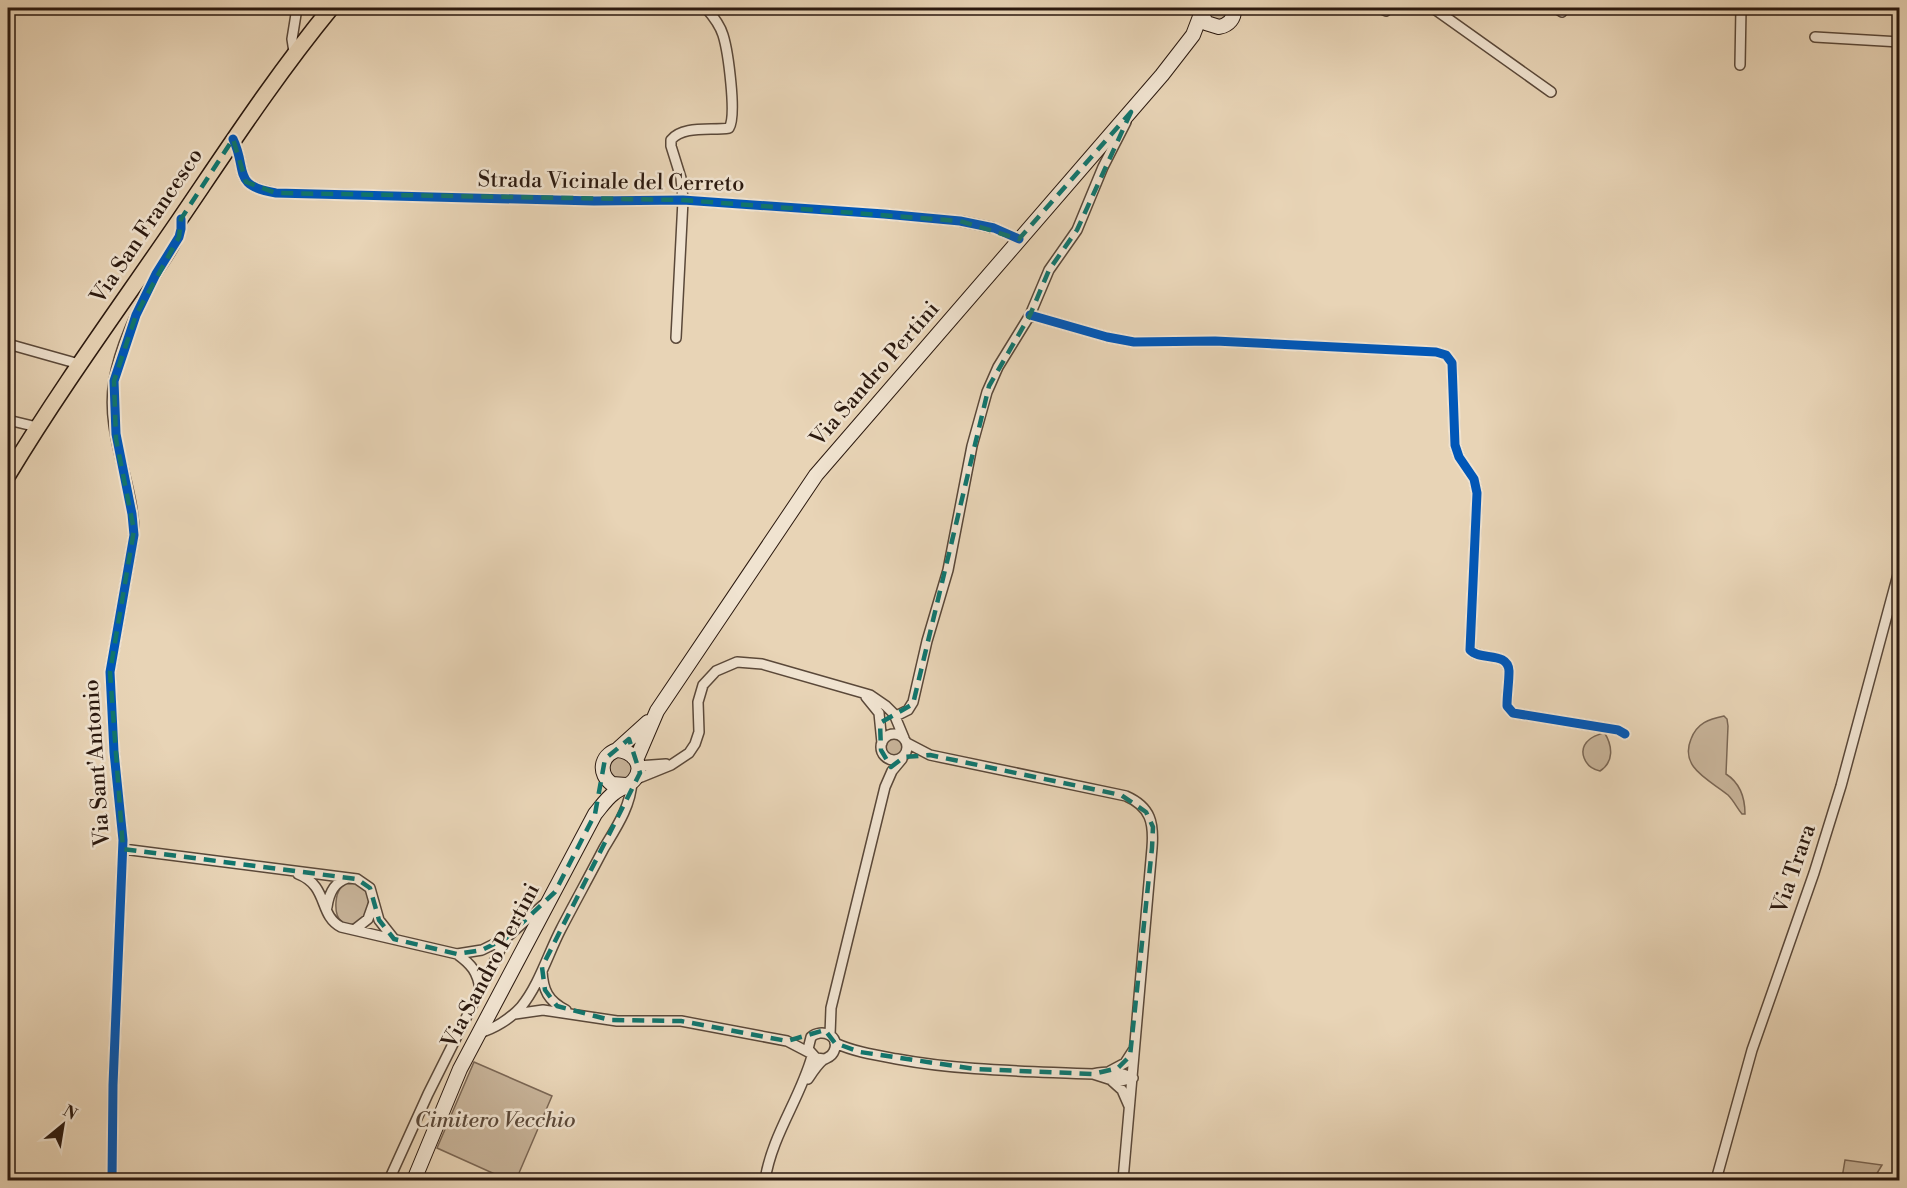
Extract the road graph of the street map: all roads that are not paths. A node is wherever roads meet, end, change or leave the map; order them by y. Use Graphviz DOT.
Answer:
graph roads {
  1 [pos="297,8"];
  2 [pos="331,8"];
  3 [pos="706,8"];
  4 [pos="1235,8"];
  5 [pos="1433,8"];
  6 [pos="1741,8"];
  7 [pos="1201,11"];
  8 [pos="1215,27"];
  9 [pos="1815,37"];
  10 [pos="1899,42"];
  11 [pos="1186,45"];
  12 [pos="294,52"];
  13 [pos="1740,65"];
  14 [pos="1551,92"];
  15 [pos="1131,111"];
  16 [pos="233,139"];
  17 [pos="683,200"];
  18 [pos="180,219"];
  19 [pos="1019,239"];
  20 [pos="1030,315"];
  21 [pos="676,338"];
  22 [pos="8,344"];
  23 [pos="79,364"];
  24 [pos="8,420"];
  25 [pos="37,428"];
  26 [pos="8,476"];
  27 [pos="1899,567"];
  28 [pos="857,690"];
  29 [pos="896,716"];
  30 [pos="654,717"];
  31 [pos="1625,734"];
  32 [pos="906,741"];
  33 [pos="882,743"];
  34 [pos="617,750"];
  35 [pos="930,755"];
  36 [pos="884,756"];
  37 [pos="903,758"];
  38 [pos="637,763"];
  39 [pos="677,763"];
  40 [pos="603,774"];
  41 [pos="631,782"];
  42 [pos="885,787"];
  43 [pos="594,814"];
  44 [pos="123,849"];
  45 [pos="287,871"];
  46 [pos="354,878"];
  47 [pos="555,892"];
  48 [pos="374,900"];
  49 [pos="327,907"];
  50 [pos="354,930"];
  51 [pos="506,938"];
  52 [pos="394,939"];
  53 [pos="457,954"];
  54 [pos="542,967"];
  55 [pos="480,990"];
  56 [pos="831,1008"];
  57 [pos="513,1014"];
  58 [pos="576,1014"];
  59 [pos="478,1033"];
  60 [pos="814,1035"];
  61 [pos="832,1039"];
  62 [pos="1135,1040"];
  63 [pos="787,1041"];
  64 [pos="860,1053"];
  65 [pos="811,1054"];
  66 [pos="827,1058"];
  67 [pos="1111,1076"];
  68 [pos="1133,1078"];
  69 [pos="801,1088"];
  70 [pos="1130,1115"];
  71 [pos="112,1180"];
  72 [pos="389,1180"];
  73 [pos="414,1180"];
  74 [pos="765,1180"];
  75 [pos="1123,1180"];
  76 [pos="1716,1180"];
  1 -- 12 [label="street"];
  2 -- 12 [label="main road, Via San Francesco"];
  3 -- 17 [label="street"];
  4 -- 8 [label="main road, Via Sandro Pertini"];
  5 -- 14 [label="street"];
  6 -- 13 [label="street"];
  7 -- 8 [label="main road, Via Sandro Pertini"];
  7 -- 11 [label="main road, Via Sandro Pertini"];
  8 -- 11 [label="main road, Via Sandro Pertini"];
  9 -- 10 [label="street"];
  11 -- 15 [label="main road, Via Sandro Pertini"];
  12 -- 16 [label="main road, Via San Francesco"];
  15 -- 19 [label="main road, Via Sandro Pertini"];
  15 -- 20 [label="street"];
  16 -- 17 [label="street, Strada Vicinale del Cerreto"];
  16 -- 18 [label="main road, Via San Francesco"];
  17 -- 19 [label="street, Strada Vicinale del Cerreto"];
  17 -- 21 [label="street"];
  18 -- 23 [label="main road, Via San Francesco"];
  18 -- 44 [label="street, Via Sant'Antonio"];
  19 -- 30 [label="main road, Via Sandro Pertini"];
  20 -- 29 [label="street"];
  20 -- 31 [label="street"];
  22 -- 23 [label="street"];
  23 -- 25 [label="main road, Via San Francesco"];
  24 -- 25 [label="street"];
  25 -- 26 [label="main road, Via San Francesco"];
  27 -- 76 [label="street, Via Trara"];
  28 -- 29 [label="street"];
  28 -- 33 [label="street"];
  28 -- 39 [label="street"];
  29 -- 32 [label="street"];
  30 -- 34 [label="main road"];
  30 -- 38 [label="main road, Via Sandro Pertini"];
  32 -- 33 [label="street"];
  32 -- 35 [label="street"];
  32 -- 37 [label="street"];
  33 -- 36 [label="street"];
  34 -- 38 [label="main road"];
  34 -- 40 [label="main road"];
  35 -- 37 [label="street"];
  35 -- 62 [label="street"];
  36 -- 37 [label="street"];
  36 -- 42 [label="street"];
  37 -- 42 [label="street"];
  38 -- 39 [label="street"];
  38 -- 41 [label="main road, Via Sandro Pertini"];
  39 -- 41 [label="street"];
  40 -- 41 [label="main road"];
  40 -- 43 [label="main road"];
  41 -- 43 [label="main road, Via Sandro Pertini"];
  41 -- 54 [label="street"];
  42 -- 56 [label="street"];
  43 -- 47 [label="main road, Via Sandro Pertini"];
  44 -- 45 [label="street"];
  44 -- 71 [label="street, Via Sant'Antonio"];
  45 -- 46 [label="street"];
  45 -- 49 [label="street"];
  46 -- 48 [label="street"];
  46 -- 49 [label="street"];
  47 -- 51 [label="street"];
  47 -- 59 [label="main road, Via Sandro Pertini"];
  48 -- 50 [label="street"];
  48 -- 52 [label="street"];
  49 -- 50 [label="street"];
  50 -- 52 [label="street"];
  51 -- 53 [label="street"];
  51 -- 55 [label="street"];
  52 -- 53 [label="street"];
  53 -- 55 [label="street"];
  54 -- 57 [label="street"];
  54 -- 58 [label="street"];
  55 -- 72 [label="street"];
  56 -- 60 [label="street"];
  56 -- 61 [label="street"];
  57 -- 58 [label="street"];
  57 -- 59 [label="street"];
  58 -- 63 [label="street"];
  59 -- 73 [label="main road, Via Sandro Pertini"];
  60 -- 61 [label="street"];
  60 -- 63 [label="street"];
  60 -- 65 [label="street"];
  61 -- 64 [label="street"];
  61 -- 66 [label="street"];
  62 -- 67 [label="street"];
  62 -- 68 [label="street"];
  63 -- 65 [label="street"];
  64 -- 66 [label="street"];
  64 -- 67 [label="street"];
  65 -- 66 [label="street"];
  65 -- 69 [label="street"];
  66 -- 69 [label="street"];
  67 -- 68 [label="street"];
  67 -- 70 [label="street"];
  68 -- 70 [label="street"];
  69 -- 74 [label="street"];
  70 -- 75 [label="street"];
}
